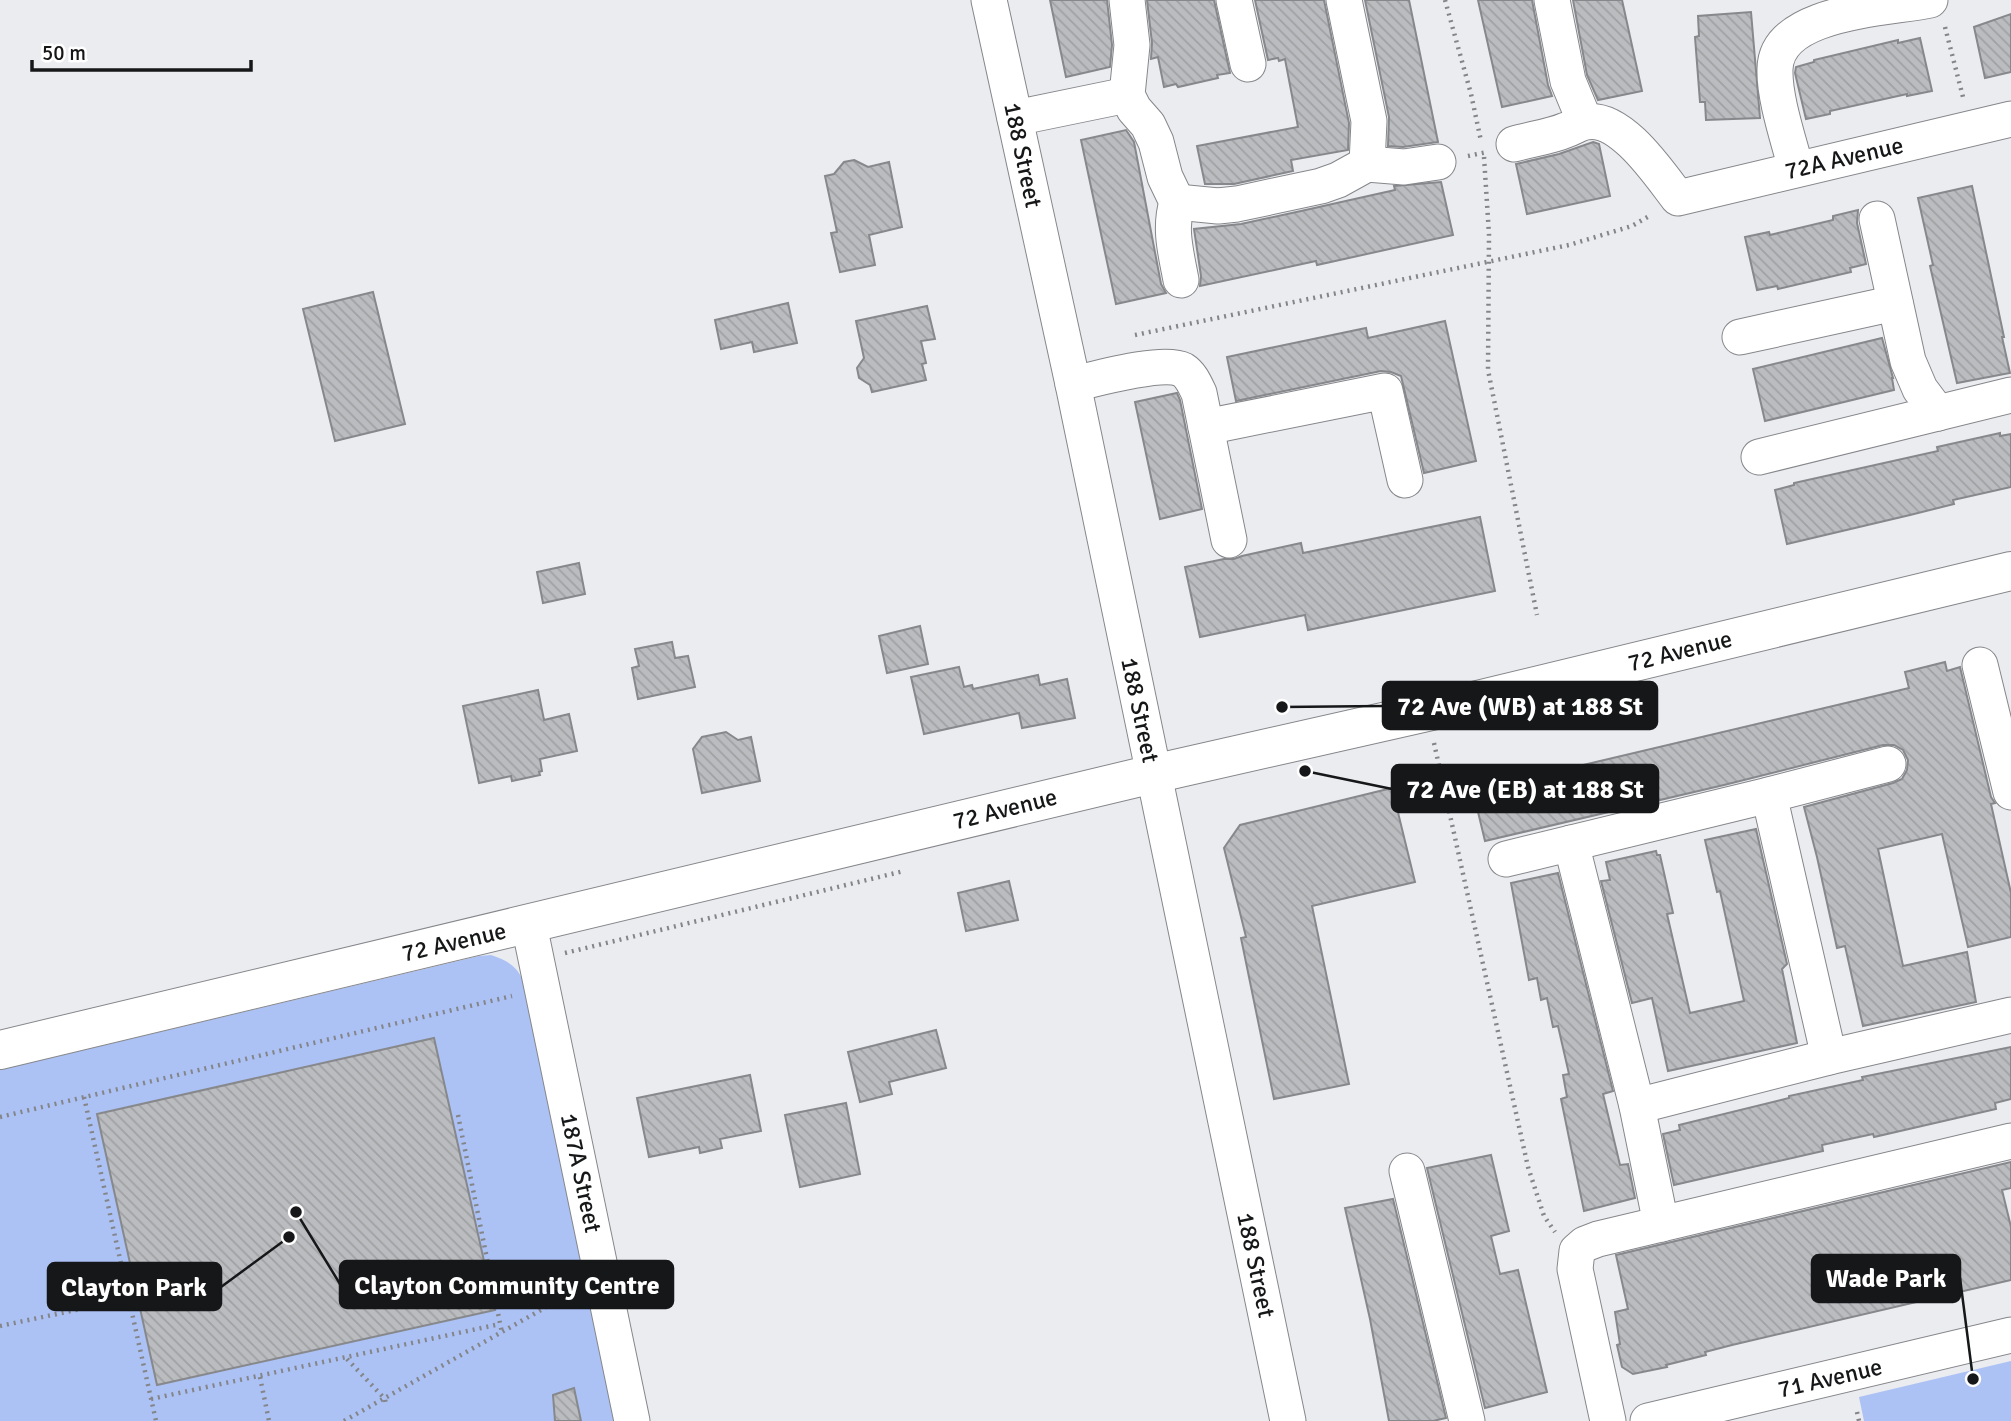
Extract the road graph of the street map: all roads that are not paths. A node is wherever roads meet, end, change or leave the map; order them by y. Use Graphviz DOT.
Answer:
graph roads {
  1 [pos="989,0"];
  2 [pos="1127,0"];
  3 [pos="1234,0"];
  4 [pos="1344,0"];
  5 [pos="1552,0"];
  6 [pos="1815,10"];
  7 [pos="1937,12"];
  8 [pos="1248,64"];
  9 [pos="1127,95"];
  10 [pos="1015,118"];
  11 [pos="2011,119"];
  12 [pos="1585,122"];
  13 [pos="1499,148"];
  14 [pos="1438,162"];
  15 [pos="1367,164"];
  16 [pos="1796,169"];
  17 [pos="1177,202"];
  18 [pos="1877,219"];
  19 [pos="1181,280"];
  20 [pos="1895,303"];
  21 [pos="1740,337"];
  22 [pos="1073,384"];
  23 [pos="2011,395"];
  24 [pos="1938,413"];
  25 [pos="1206,428"];
  26 [pos="1759,457"];
  27 [pos="1405,480"];
  28 [pos="1229,540"];
  29 [pos="2011,571"];
  30 [pos="1980,666"];
  31 [pos="1888,764"];
  32 [pos="1153,774"];
  33 [pos="2011,792"];
  34 [pos="1769,794"];
  35 [pos="1570,843"];
  36 [pos="1506,859"];
  37 [pos="529,925"];
  38 [pos="2011,1015"];
  39 [pos="0,1050"];
  40 [pos="1829,1057"];
  41 [pos="1637,1106"];
  42 [pos="2011,1141"];
  43 [pos="1407,1171"];
  44 [pos="1661,1224"];
  45 [pos="2011,1335"];
  46 [pos="1726,1412"];
  47 [pos="632,1421"];
  48 [pos="1288,1421"];
  49 [pos="1467,1421"];
  50 [pos="1608,1421"];
  51 [pos="1648,1421"];
  1 -- 10 [label="street, 188 Street"];
  2 -- 9 [label="street"];
  3 -- 8 [label="street"];
  4 -- 15 [label="street"];
  5 -- 12 [label="street"];
  6 -- 7 [label="street"];
  6 -- 16 [label="street"];
  9 -- 10 [label="street"];
  9 -- 17 [label="street"];
  10 -- 22 [label="street, 188 Street"];
  11 -- 16 [label="street, 72A Avenue"];
  12 -- 13 [label="street"];
  12 -- 16 [label="street, 72A Avenue"];
  14 -- 15 [label="street"];
  15 -- 17 [label="street"];
  17 -- 19 [label="street"];
  18 -- 20 [label="street"];
  20 -- 21 [label="street"];
  20 -- 24 [label="street"];
  22 -- 25 [label="street"];
  22 -- 32 [label="street, 188 Street"];
  23 -- 24 [label="street"];
  24 -- 26 [label="street"];
  25 -- 27 [label="street"];
  25 -- 28 [label="street"];
  29 -- 32 [label="main road, 72 Avenue"];
  30 -- 33 [label="street"];
  31 -- 34 [label="street"];
  32 -- 37 [label="main road, 72 Avenue"];
  32 -- 48 [label="street, 188 Street"];
  34 -- 35 [label="street"];
  34 -- 40 [label="street"];
  35 -- 36 [label="street"];
  35 -- 41 [label="street"];
  37 -- 39 [label="main road, 72 Avenue"];
  37 -- 47 [label="street, 187A Street"];
  38 -- 40 [label="street"];
  40 -- 41 [label="street"];
  41 -- 44 [label="street"];
  42 -- 44 [label="street"];
  43 -- 49 [label="street"];
  44 -- 50 [label="street"];
  45 -- 46 [label="street, 71 Avenue"];
  46 -- 51 [label="street, 71 Avenue"];
}
